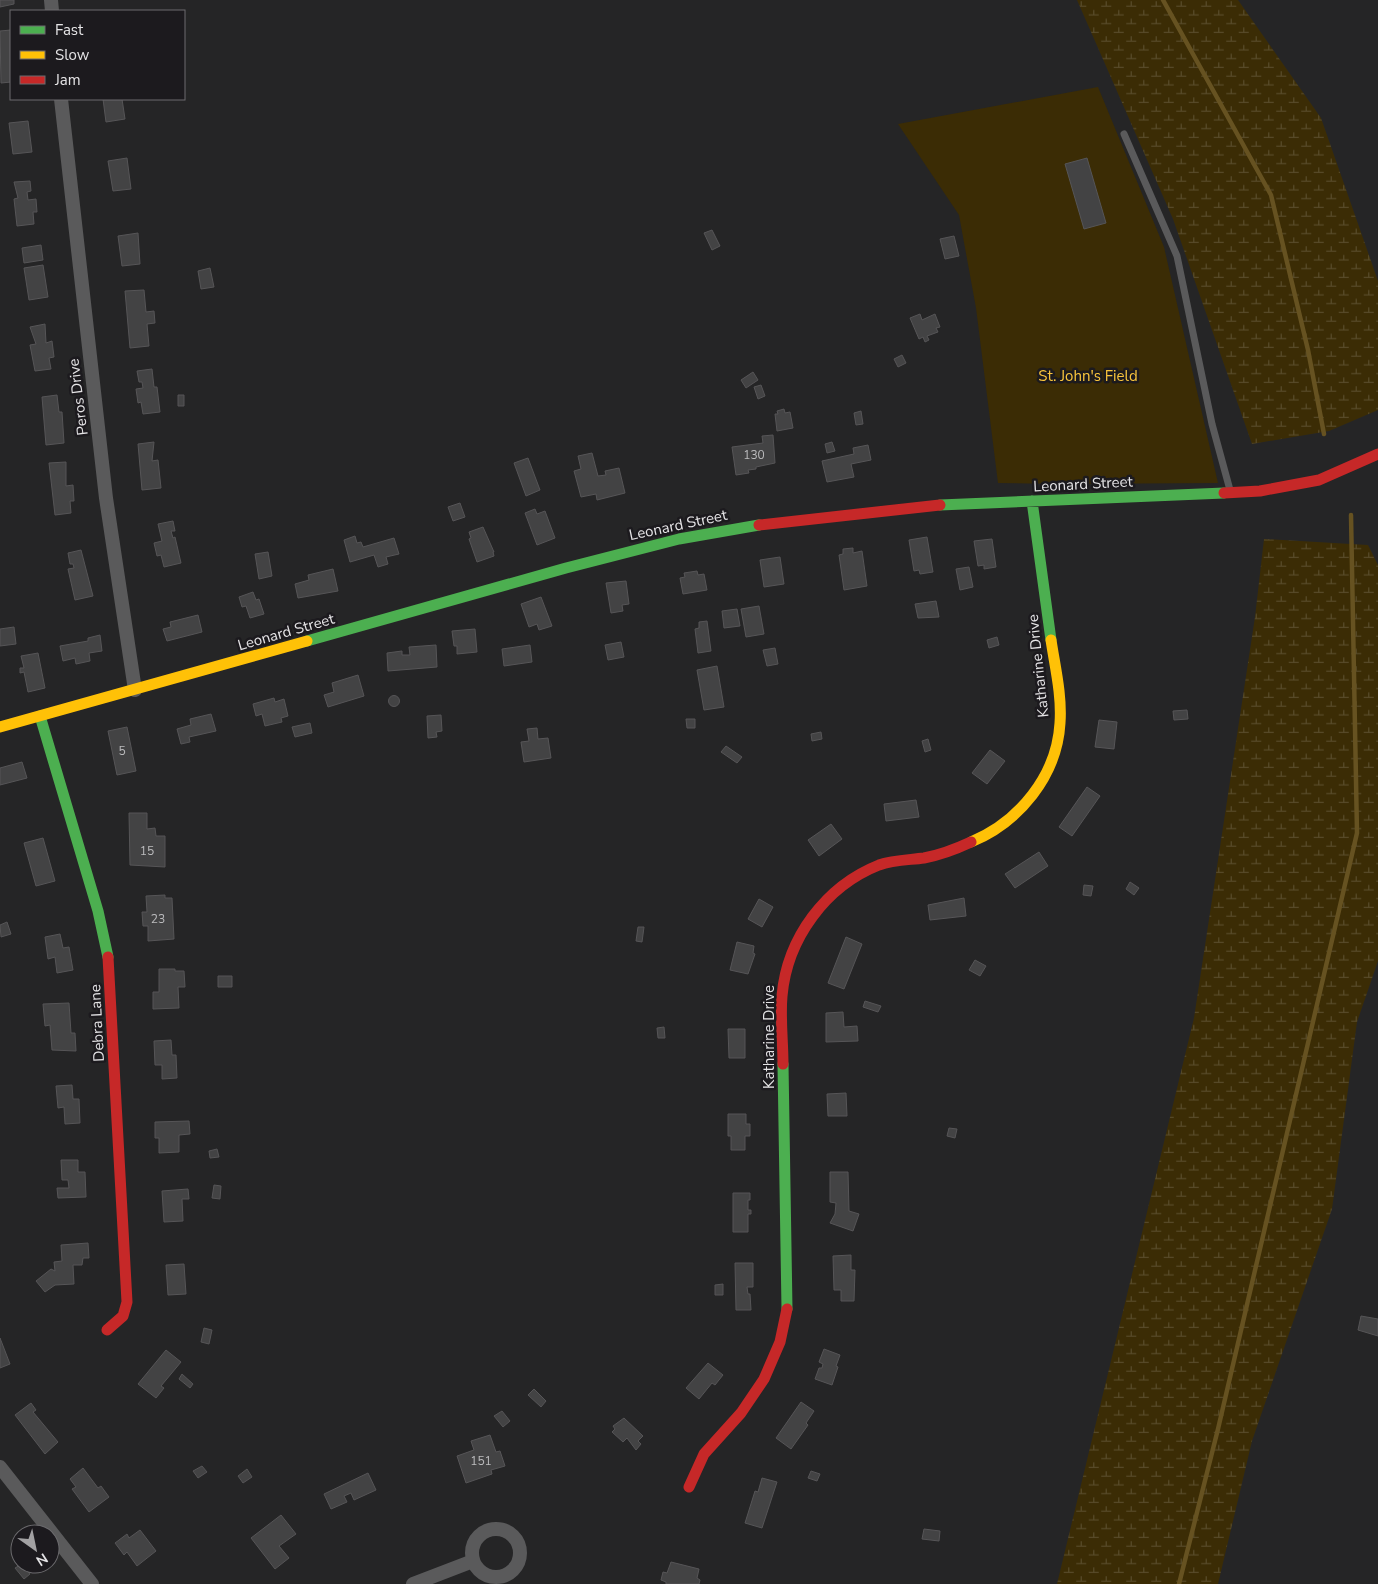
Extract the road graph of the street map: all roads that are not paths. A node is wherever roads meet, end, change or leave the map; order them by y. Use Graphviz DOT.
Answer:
graph roads {
  1 [pos="61,100"];
  2 [pos="1124,134"];
  3 [pos="1378,454"];
  4 [pos="1231,493"];
  5 [pos="1032,501"];
  6 [pos="135,690"];
  7 [pos="40,716"];
  8 [pos="0,727"];
  9 [pos="107,1330"];
  10 [pos="0,1467"];
  11 [pos="689,1487"];
  12 [pos="473,1562"];
  13 [pos="92,1584"];
  14 [pos="413,1584"];
  1 -- 6 [label="street, Peros Drive"];
  2 -- 4 [label="lane"];
  3 -- 4 [label="street, Leonard Street"];
  4 -- 5 [label="street, Leonard Street"];
  5 -- 6 [label="street, Leonard Street"];
  5 -- 11 [label="street, Katharine Drive"];
  6 -- 7 [label="street, Leonard Street"];
  7 -- 8 [label="street, Leonard Street"];
  7 -- 9 [label="street, Debra Lane"];
  10 -- 13 [label="street"];
  12 -- 14 [label="street"];
}
